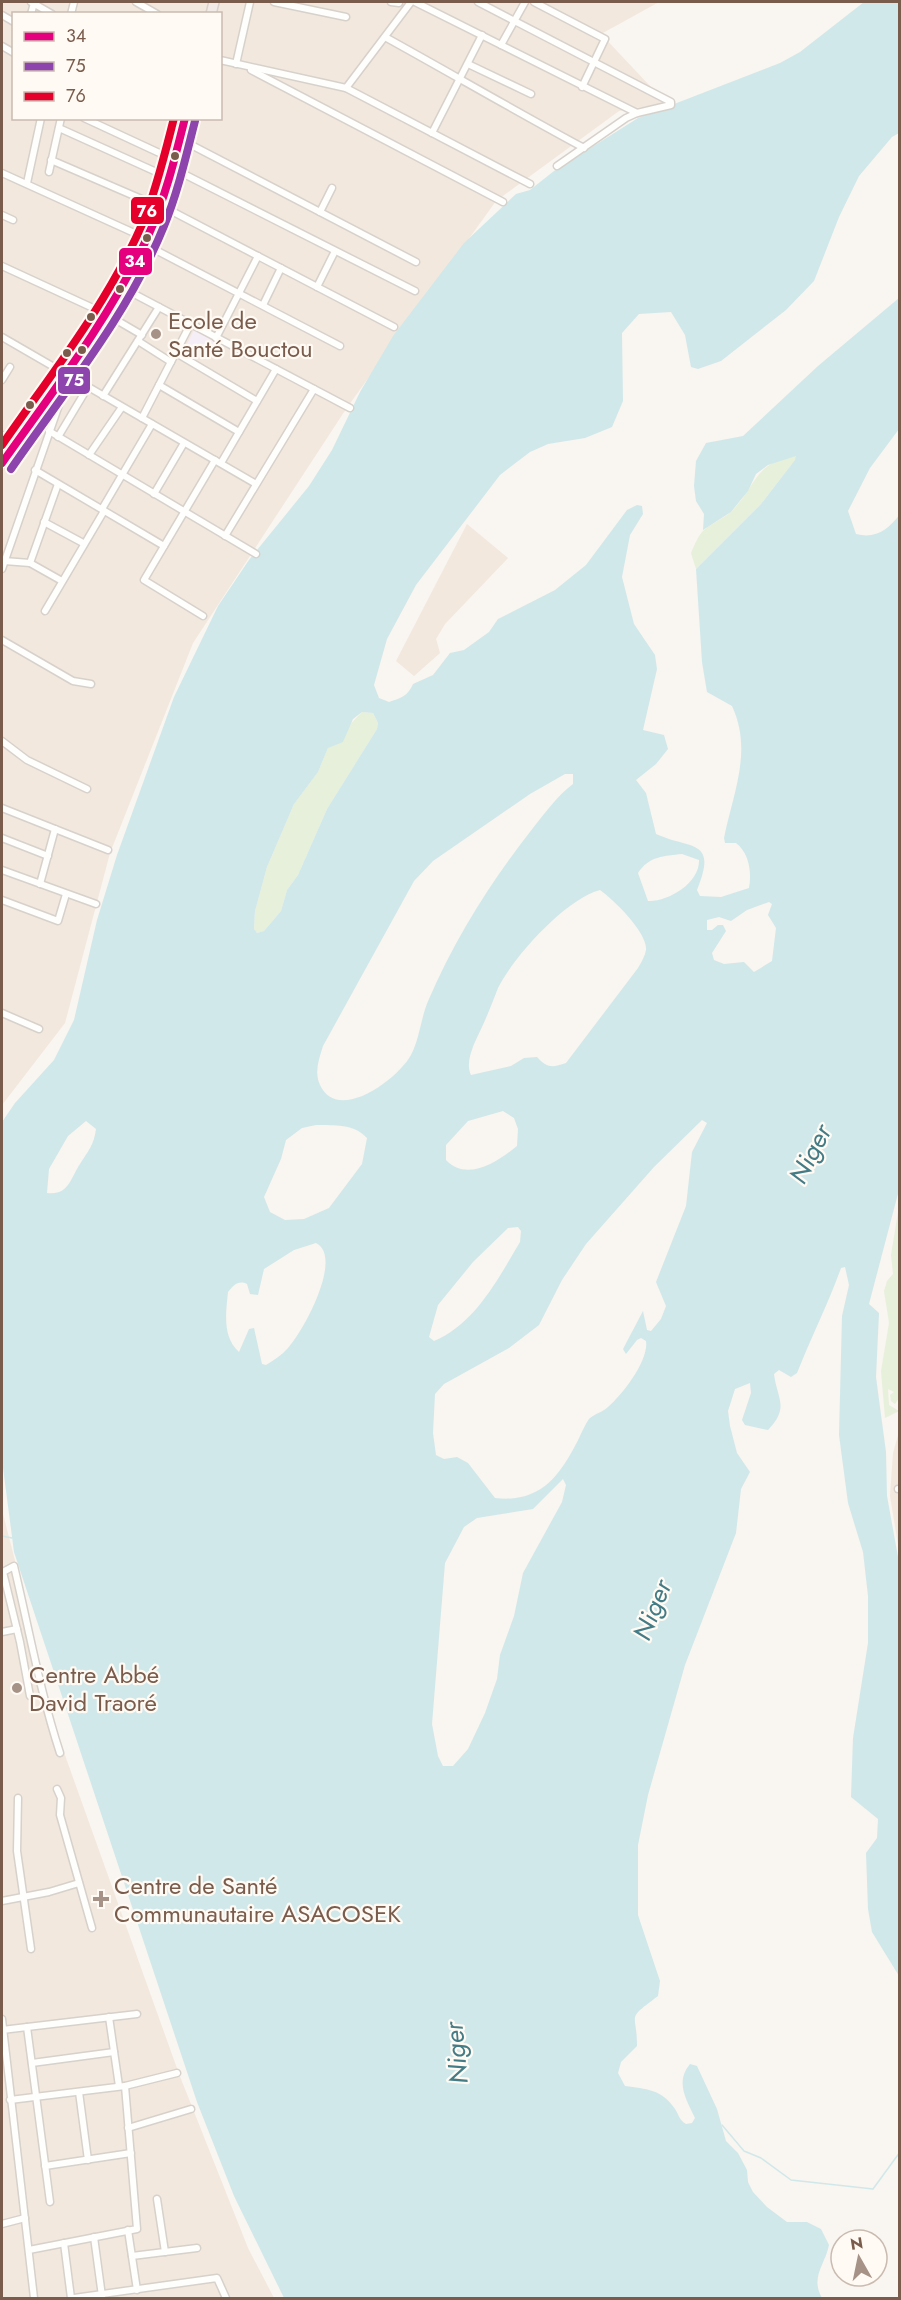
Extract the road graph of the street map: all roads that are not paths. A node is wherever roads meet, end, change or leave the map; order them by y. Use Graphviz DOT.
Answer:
graph roads {
  1 [pos="32,2"];
  2 [pos="136,2"];
  3 [pos="250,2"];
  4 [pos="274,2"];
  5 [pos="391,2"];
  6 [pos="413,2"];
  7 [pos="478,2"];
  8 [pos="525,2"];
  9 [pos="534,2"];
  10 [pos="399,3"];
  11 [pos="49,12"];
  12 [pos="154,12"];
  13 [pos="345,17"];
  14 [pos="515,20"];
  15 [pos="482,35"];
  16 [pos="385,37"];
  17 [pos="501,45"];
  18 [pos="222,61"];
  19 [pos="595,61"];
  20 [pos="468,64"];
  21 [pos="239,65"];
  22 [pos="461,78"];
  23 [pos="582,87"];
  24 [pos="346,88"];
  25 [pos="531,94"];
  26 [pos="637,112"];
  27 [pos="41,120"];
  28 [pos="61,120"];
  29 [pos="88,120"];
  30 [pos="179,120"];
  31 [pos="184,120"];
  32 [pos="59,128"];
  33 [pos="432,133"];
  34 [pos="177,138"];
  35 [pos="584,148"];
  36 [pos="51,160"];
  37 [pos="168,163"];
  38 [pos="557,166"];
  39 [pos="49,172"];
  40 [pos="2,173"];
  41 [pos="163,175"];
  42 [pos="27,183"];
  43 [pos="530,184"];
  44 [pos="332,188"];
  45 [pos="503,202"];
  46 [pos="157,205"];
  47 [pos="320,212"];
  48 [pos="2,214"];
  49 [pos="13,220"];
  50 [pos="144,239"];
  51 [pos="335,251"];
  52 [pos="258,256"];
  53 [pos="416,262"];
  54 [pos="2,266"];
  55 [pos="281,268"];
  56 [pos="122,286"];
  57 [pos="317,287"];
  58 [pos="415,291"];
  59 [pos="239,293"];
  60 [pos="263,306"];
  61 [pos="159,307"];
  62 [pos="103,312"];
  63 [pos="190,325"];
  64 [pos="394,327"];
  65 [pos="2,337"];
  66 [pos="140,338"];
  67 [pos="216,338"];
  68 [pos="340,346"];
  69 [pos="176,353"];
  70 [pos="171,362"];
  71 [pos="10,367"];
  72 [pos="276,369"];
  73 [pos="64,373"];
  74 [pos="2,380"];
  75 [pos="159,385"];
  76 [pos="88,387"];
  77 [pos="314,389"];
  78 [pos="103,396"];
  79 [pos="257,401"];
  80 [pos="122,407"];
  81 [pos="350,408"];
  82 [pos="142,418"];
  83 [pos="152,424"];
  84 [pos="49,431"];
  85 [pos="239,432"];
  86 [pos="58,436"];
  87 [pos="6,438"];
  88 [pos="184,442"];
  89 [pos="2,453"];
  90 [pos="89,455"];
  91 [pos="2,462"];
  92 [pos="218,462"];
  93 [pos="35,470"];
  94 [pos="122,474"];
  95 [pos="256,483"];
  96 [pos="58,484"];
  97 [pos="154,494"];
  98 [pos="103,510"];
  99 [pos="184,512"];
  100 [pos="44,522"];
  101 [pos="225,536"];
  102 [pos="84,543"];
  103 [pos="164,546"];
  104 [pos="256,554"];
  105 [pos="4,561"];
  106 [pos="30,563"];
  107 [pos="2,569"];
  108 [pos="62,581"];
  109 [pos="45,611"];
  110 [pos="203,616"];
  111 [pos="2,640"];
  112 [pos="91,684"];
  113 [pos="2,741"];
  114 [pos="87,789"];
  115 [pos="2,808"];
  116 [pos="55,829"];
  117 [pos="2,838"];
  118 [pos="108,850"];
  119 [pos="48,856"];
  120 [pos="2,870"];
  121 [pos="40,884"];
  122 [pos="66,894"];
  123 [pos="2,900"];
  124 [pos="96,904"];
  125 [pos="2,1013"];
  126 [pos="39,1029"];
  127 [pos="17,1629"];
  128 [pos="2,1632"];
  129 [pos="30,1696"];
  130 [pos="60,1753"];
  131 [pos="57,1789"];
  132 [pos="18,1798"];
  133 [pos="79,1883"];
  134 [pos="22,1897"];
  135 [pos="2,1901"];
  136 [pos="92,1928"];
  137 [pos="31,1949"];
  138 [pos="137,2014"];
  139 [pos="109,2017"];
  140 [pos="2,2019"];
  141 [pos="27,2027"];
  142 [pos="2,2030"];
  143 [pos="114,2052"];
  144 [pos="32,2063"];
  145 [pos="177,2073"];
  146 [pos="122,2086"];
  147 [pos="79,2091"];
  148 [pos="36,2097"];
  149 [pos="10,2100"];
  150 [pos="191,2109"];
  151 [pos="128,2128"];
  152 [pos="130,2153"];
  153 [pos="88,2160"];
  154 [pos="45,2166"];
  155 [pos="158,2199"];
  156 [pos="50,2202"];
  157 [pos="25,2218"];
  158 [pos="2,2224"];
  159 [pos="128,2230"];
  160 [pos="94,2237"];
  161 [pos="64,2243"];
  162 [pos="197,2248"];
  163 [pos="29,2250"];
  164 [pos="165,2252"];
  165 [pos="132,2256"];
  166 [pos="137,2290"];
  167 [pos="102,2296"];
  168 [pos="34,2298"];
  169 [pos="73,2298"];
  170 [pos="226,2298"];
  1 -- 11 [label="street"];
  2 -- 12 [label="street"];
  3 -- 21 [label="street"];
  4 -- 13 [label="street"];
  5 -- 10 [label="street"];
  6 -- 15 [label="street"];
  6 -- 16 [label="street"];
  7 -- 14 [label="street"];
  8 -- 14 [label="street"];
  9 -- 19 [label="street"];
  14 -- 17 [label="street"];
  14 -- 19 [label="street"];
  15 -- 17 [label="street"];
  15 -- 20 [label="street"];
  16 -- 22 [label="street"];
  16 -- 24 [label="street"];
  17 -- 23 [label="street"];
  18 -- 21 [label="street"];
  19 -- 23 [label="street"];
  19 -- 26 [label="street"];
  20 -- 22 [label="street"];
  20 -- 25 [label="street"];
  21 -- 24 [label="street"];
  21 -- 45 [label="street"];
  22 -- 33 [label="street"];
  22 -- 35 [label="street"];
  23 -- 26 [label="street"];
  24 -- 33 [label="street"];
  26 -- 35 [label="street"];
  27 -- 42 [label="street"];
  28 -- 32 [label="street"];
  29 -- 37 [label="street"];
  30 -- 34 [label="highway"];
  31 -- 34 [label="highway"];
  32 -- 36 [label="street"];
  32 -- 41 [label="street"];
  33 -- 43 [label="street"];
  34 -- 37 [label="highway"];
  34 -- 47 [label="street"];
  35 -- 38 [label="street"];
  36 -- 39 [label="street"];
  36 -- 46 [label="street"];
  37 -- 41 [label="highway"];
  37 -- 46 [label="highway"];
  37 -- 51 [label="street"];
  40 -- 42 [label="street"];
  41 -- 46 [label="highway"];
  42 -- 50 [label="street"];
  44 -- 47 [label="street"];
  46 -- 50 [label="highway"];
  46 -- 52 [label="street"];
  47 -- 53 [label="street"];
  48 -- 49 [label="street"];
  50 -- 56 [label="highway"];
  50 -- 59 [label="street"];
  50 -- 62 [label="highway"];
  51 -- 57 [label="street"];
  51 -- 58 [label="street"];
  52 -- 55 [label="street"];
  52 -- 59 [label="street"];
  54 -- 62 [label="street"];
  55 -- 57 [label="street"];
  55 -- 60 [label="street"];
  56 -- 61 [label="street"];
  56 -- 62 [label="highway"];
  57 -- 64 [label="street"];
  59 -- 60 [label="street"];
  59 -- 67 [label="street"];
  60 -- 68 [label="street"];
  61 -- 63 [label="street"];
  61 -- 66 [label="street"];
  62 -- 66 [label="street"];
  62 -- 73 [label="highway"];
  63 -- 67 [label="street"];
  63 -- 69 [label="street"];
  65 -- 73 [label="street"];
  66 -- 70 [label="street"];
  66 -- 78 [label="street"];
  67 -- 72 [label="street"];
  69 -- 70 [label="street"];
  69 -- 79 [label="street"];
  70 -- 75 [label="street"];
  71 -- 74 [label="street"];
  72 -- 77 [label="street"];
  72 -- 79 [label="street"];
  73 -- 76 [label="street"];
  73 -- 84 [label="street"];
  73 -- 87 [label="highway"];
  73 -- 91 [label="highway"];
  75 -- 82 [label="street"];
  75 -- 85 [label="street"];
  76 -- 78 [label="street"];
  76 -- 86 [label="street"];
  77 -- 81 [label="street"];
  77 -- 95 [label="street"];
  78 -- 80 [label="street"];
  79 -- 85 [label="street"];
  80 -- 82 [label="street"];
  80 -- 90 [label="street"];
  82 -- 83 [label="street"];
  83 -- 88 [label="street"];
  83 -- 94 [label="street"];
  84 -- 86 [label="street"];
  84 -- 93 [label="street"];
  85 -- 92 [label="street"];
  86 -- 90 [label="street"];
  87 -- 89 [label="highway"];
  88 -- 92 [label="street"];
  88 -- 97 [label="street"];
  90 -- 94 [label="street"];
  92 -- 95 [label="street"];
  92 -- 99 [label="street"];
  93 -- 96 [label="street"];
  93 -- 105 [label="street"];
  94 -- 97 [label="street"];
  94 -- 98 [label="street"];
  95 -- 101 [label="street"];
  96 -- 98 [label="street"];
  96 -- 100 [label="street"];
  97 -- 99 [label="street"];
  98 -- 102 [label="street"];
  98 -- 103 [label="street"];
  99 -- 101 [label="street"];
  99 -- 103 [label="street"];
  100 -- 102 [label="street"];
  100 -- 106 [label="street"];
  101 -- 104 [label="street"];
  102 -- 108 [label="street"];
  103 -- 110 [label="street"];
  105 -- 106 [label="street"];
  105 -- 107 [label="street"];
  106 -- 108 [label="street"];
  108 -- 109 [label="street"];
  111 -- 112 [label="street"];
  113 -- 114 [label="street"];
  115 -- 116 [label="street"];
  116 -- 118 [label="street"];
  116 -- 119 [label="street"];
  117 -- 119 [label="street"];
  119 -- 121 [label="street"];
  120 -- 121 [label="street"];
  121 -- 122 [label="street"];
  122 -- 123 [label="street"];
  122 -- 124 [label="street"];
  125 -- 126 [label="street"];
  127 -- 128 [label="street"];
  127 -- 129 [label="street"];
  127 -- 130 [label="street"];
  131 -- 133 [label="street"];
  132 -- 134 [label="street"];
  133 -- 134 [label="street"];
  133 -- 136 [label="street"];
  134 -- 135 [label="street"];
  134 -- 137 [label="street"];
  138 -- 139 [label="street"];
  139 -- 141 [label="street"];
  139 -- 143 [label="street"];
  140 -- 142 [label="street"];
  141 -- 142 [label="street"];
  141 -- 144 [label="street"];
  142 -- 149 [label="street"];
  143 -- 144 [label="street"];
  143 -- 146 [label="street"];
  144 -- 148 [label="street"];
  145 -- 146 [label="street"];
  146 -- 147 [label="street"];
  146 -- 151 [label="street"];
  147 -- 148 [label="street"];
  147 -- 153 [label="street"];
  148 -- 149 [label="street"];
  148 -- 154 [label="street"];
  149 -- 157 [label="street"];
  150 -- 151 [label="street"];
  151 -- 152 [label="street"];
  152 -- 153 [label="street"];
  152 -- 159 [label="street"];
  153 -- 154 [label="street"];
  154 -- 156 [label="street"];
  155 -- 164 [label="street"];
  157 -- 158 [label="street"];
  157 -- 163 [label="street"];
  159 -- 160 [label="street"];
  159 -- 165 [label="street"];
  160 -- 161 [label="street"];
  160 -- 167 [label="street"];
  161 -- 163 [label="street"];
  161 -- 169 [label="street"];
  162 -- 164 [label="street"];
  163 -- 168 [label="street"];
  164 -- 165 [label="street"];
  165 -- 166 [label="street"];
  166 -- 167 [label="street"];
  166 -- 170 [label="street"];
  167 -- 169 [label="street"];
}
